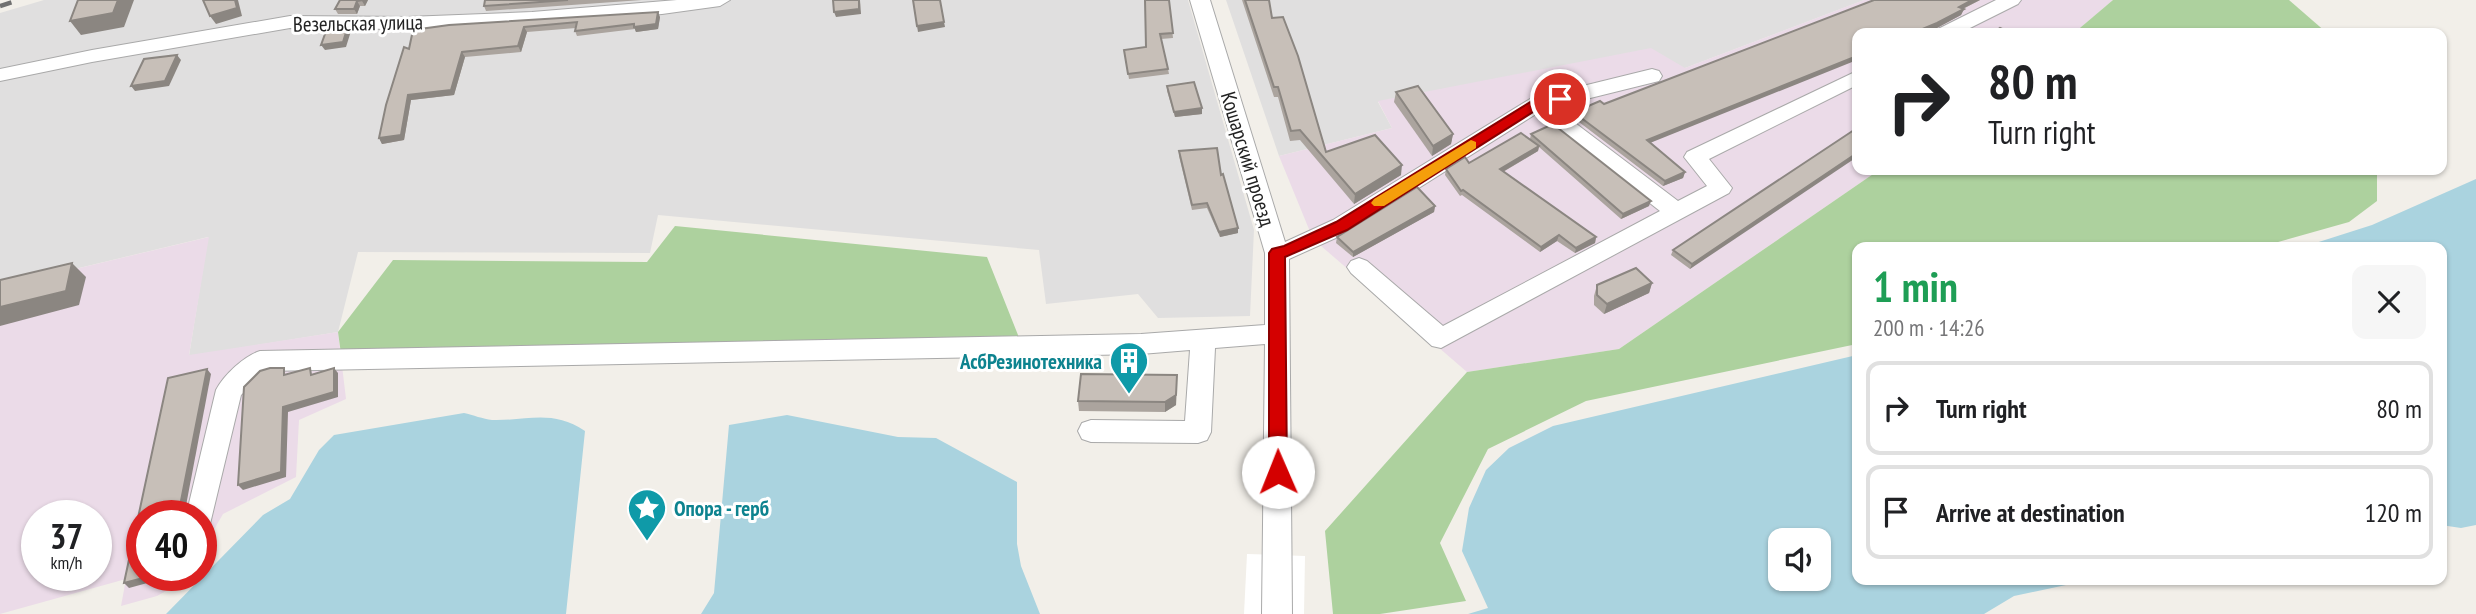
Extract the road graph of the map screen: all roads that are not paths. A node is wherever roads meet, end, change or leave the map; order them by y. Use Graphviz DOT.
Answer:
graph roads {
  1 [pos="720,0"];
  2 [pos="1200,0"];
  3 [pos="2011,0"];
  4 [pos="1955,28"];
  5 [pos="0,75"];
  6 [pos="1652,76"];
  7 [pos="1852,79"];
  8 [pos="1536,104"];
  9 [pos="1676,212"];
  10 [pos="1277,253"];
  11 [pos="1359,267"];
  12 [pos="1276,334"];
  13 [pos="1203,339"];
  14 [pos="1091,430"];
  15 [pos="204,500"];
  16 [pos="1277,614"];
  1 -- 5 [label="street, Везельская улица"];
  2 -- 10 [label="street, Кошарский проезд"];
  3 -- 4 [label="street"];
  6 -- 8 [label="street"];
  7 -- 9 [label="street"];
  8 -- 9 [label="street"];
  8 -- 10 [label="street"];
  9 -- 11 [label="street"];
  10 -- 12 [label="street, Кошарский проезд"];
  12 -- 13 [label="street"];
  12 -- 16 [label="street, Кошарский проезд"];
  13 -- 14 [label="street"];
  13 -- 15 [label="street"];
}
